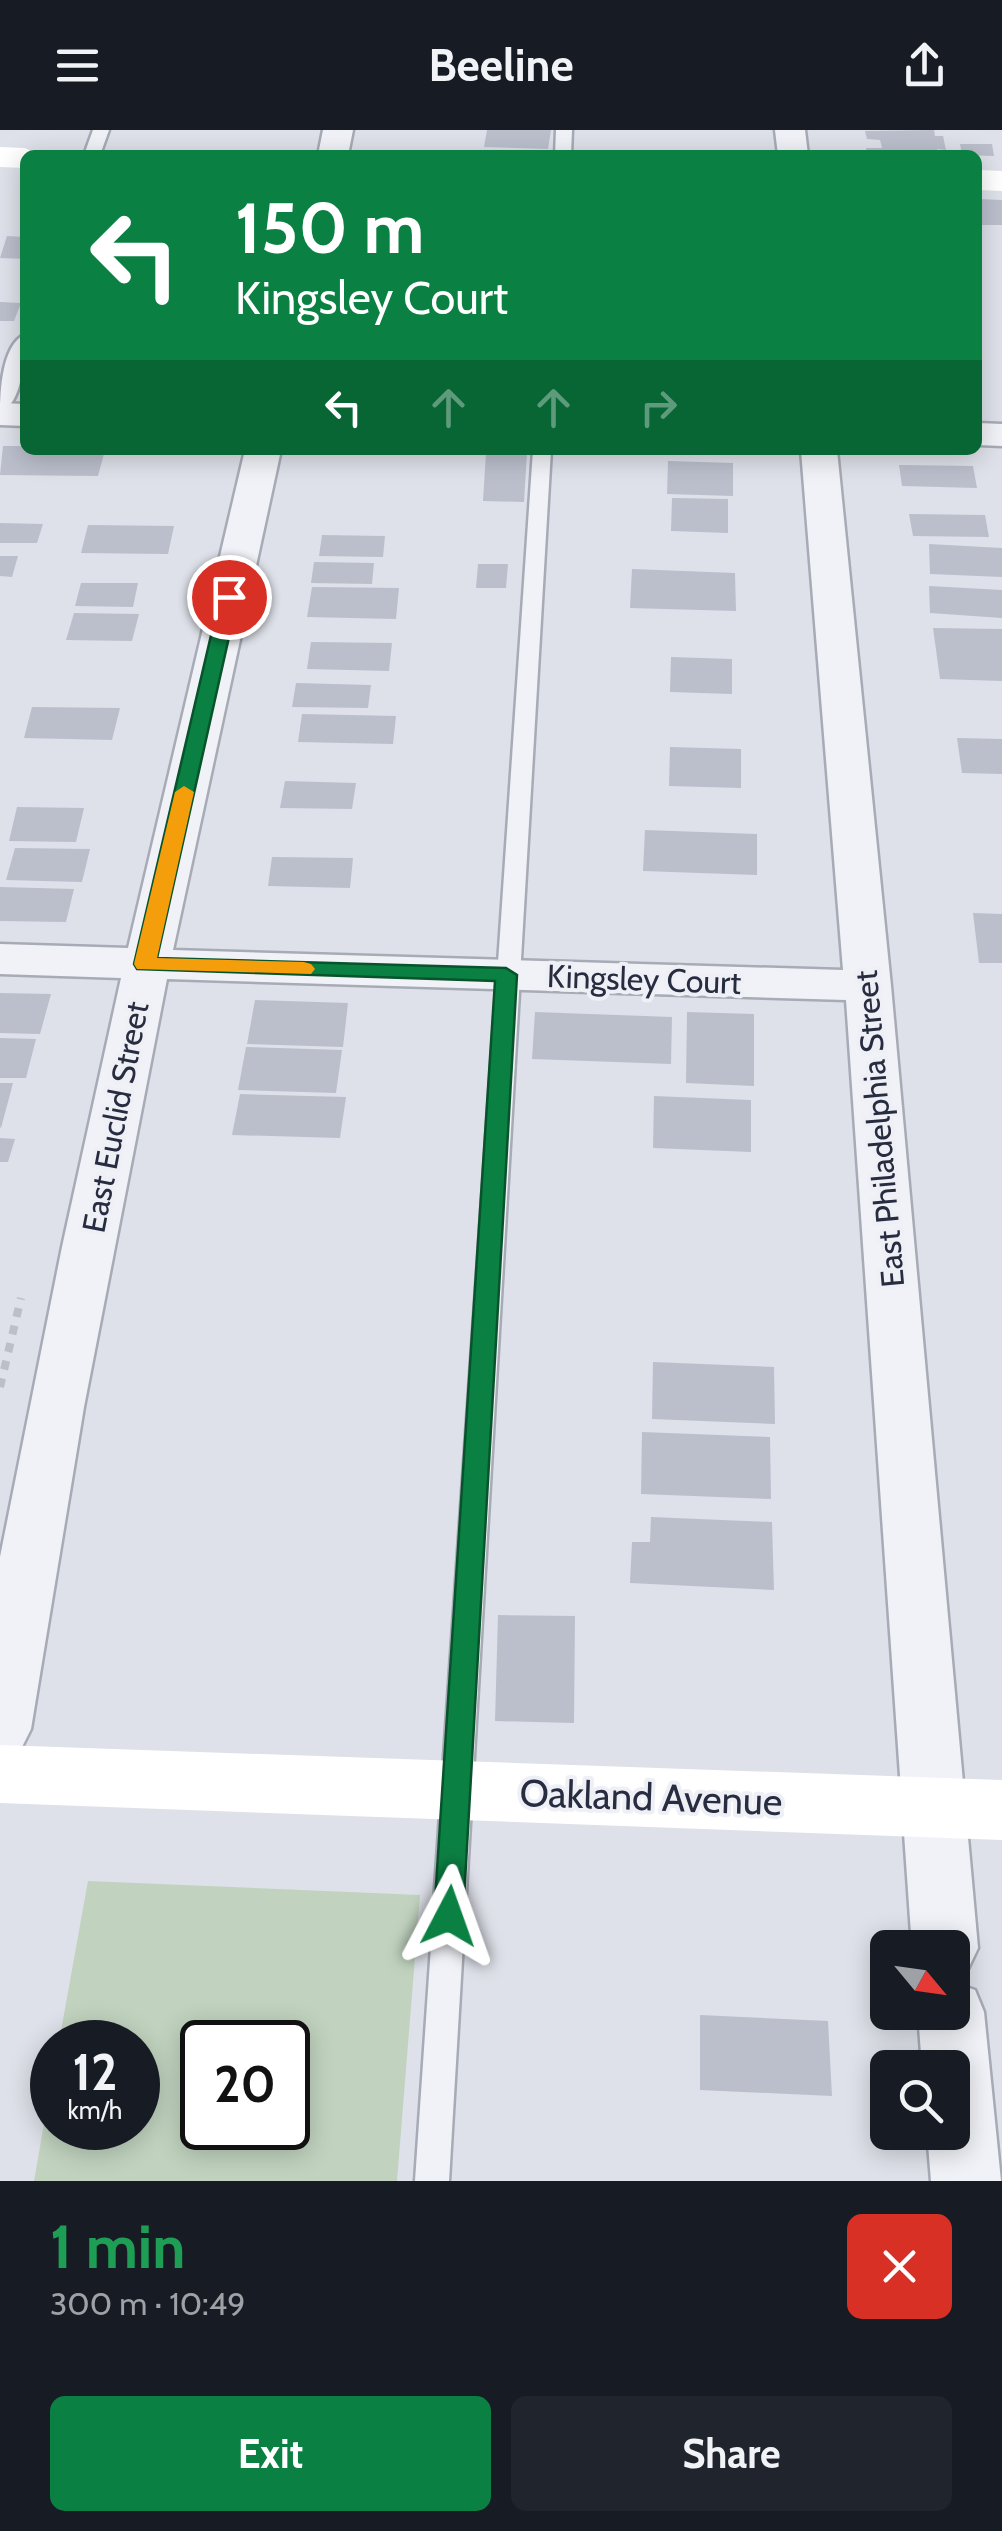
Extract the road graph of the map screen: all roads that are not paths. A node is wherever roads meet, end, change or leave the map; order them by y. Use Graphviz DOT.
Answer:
graph roads {
  1 [pos="20,354"];
  2 [pos="0,411"];
  3 [pos="262,455"];
  4 [pos="542,455"];
  5 [pos="820,455"];
  6 [pos="0,958"];
  7 [pos="145,964"];
  8 [pos="506,975"];
  9 [pos="868,986"];
  10 [pos="0,1728"];
  11 [pos="0,1774"];
  12 [pos="458,1790"];
  13 [pos="933,1808"];
  14 [pos="1002,1810"];
  15 [pos="943,1930"];
  16 [pos="953,2030"];
  17 [pos="432,2181"];
  18 [pos="966,2181"];
  1 -- 2 [label="lane"];
  3 -- 7 [label="street, East Euclid Street"];
  4 -- 8 [label="lane"];
  5 -- 9 [label="street, East Philadelphia Street"];
  6 -- 7 [label="street, Kingsley Court"];
  7 -- 8 [label="street, Kingsley Court"];
  7 -- 10 [label="street, East Euclid Street"];
  8 -- 9 [label="street, Kingsley Court"];
  8 -- 12 [label="lane"];
  9 -- 13 [label="street, East Philadelphia Street"];
  11 -- 12 [label="street, Oakland Avenue"];
  12 -- 13 [label="street, Oakland Avenue"];
  12 -- 17 [label="lane"];
  13 -- 14 [label="street, Oakland Avenue"];
  13 -- 15 [label="street, East Philadelphia Street"];
  16 -- 18 [label="street"];
}
